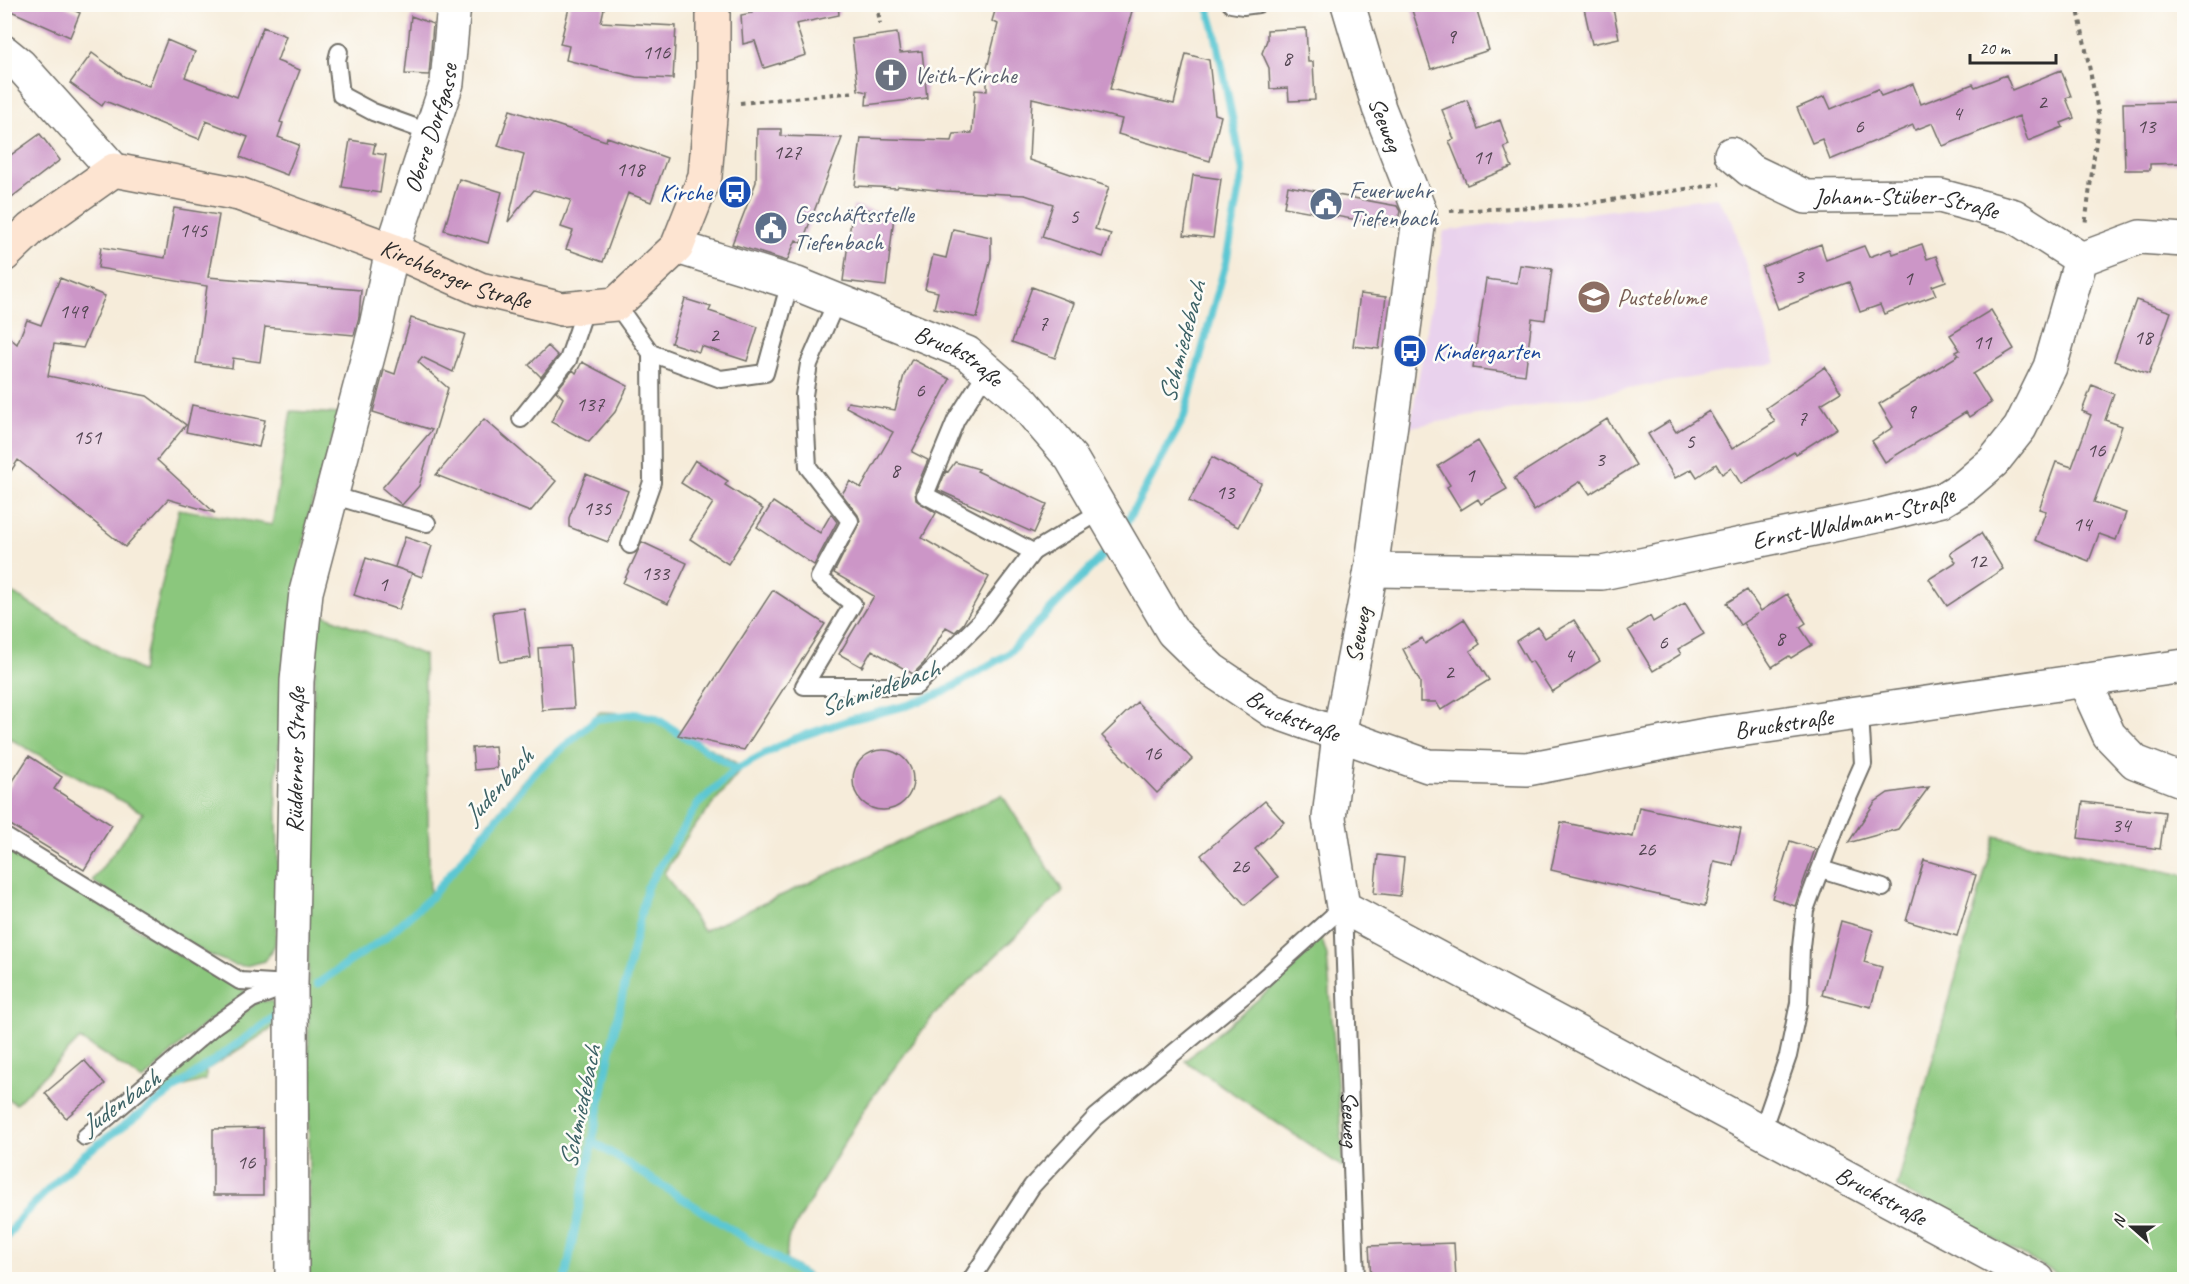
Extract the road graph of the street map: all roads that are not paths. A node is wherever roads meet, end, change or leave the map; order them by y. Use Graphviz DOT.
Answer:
graph roads {
  1 [pos="454,4"];
  2 [pos="713,4"];
  3 [pos="1348,4"];
  4 [pos="4,52"];
  5 [pos="339,52"];
  6 [pos="430,133"];
  7 [pos="1740,162"];
  8 [pos="114,170"];
  9 [pos="2184,240"];
  10 [pos="677,247"];
  11 [pos="392,250"];
  12 [pos="4,255"];
  13 [pos="2080,259"];
  14 [pos="790,282"];
  15 [pos="837,300"];
  16 [pos="601,305"];
  17 [pos="651,353"];
  18 [pos="987,371"];
  19 [pos="521,419"];
  20 [pos="331,495"];
  21 [pos="1103,514"];
  22 [pos="427,523"];
  23 [pos="630,545"];
  24 [pos="1033,552"];
  25 [pos="1371,570"];
  26 [pos="2184,666"];
  27 [pos="2084,680"];
  28 [pos="1860,713"];
  29 [pos="1339,735"];
  30 [pos="2184,781"];
  31 [pos="4,836"];
  32 [pos="1821,869"];
  33 [pos="1883,888"];
  34 [pos="1343,907"];
  35 [pos="291,984"];
  36 [pos="1762,1131"];
  37 [pos="85,1137"];
  38 [pos="292,1280"];
  39 [pos="971,1280"];
  40 [pos="1356,1280"];
  41 [pos="2038,1280"];
  1 -- 6 [label="street, Obere Dorfgasse"];
  2 -- 10 [label="main road"];
  3 -- 25 [label="street, Seeweg"];
  4 -- 8 [label="street"];
  5 -- 6 [label="lane"];
  6 -- 11 [label="street, Obere Dorfgasse"];
  7 -- 13 [label="street, Johann-Stüber-Straße"];
  8 -- 11 [label="main road, Kirchberger Straße"];
  8 -- 12 [label="main road"];
  9 -- 13 [label="street"];
  10 -- 14 [label="street, Bruckstraße"];
  10 -- 16 [label="main road"];
  11 -- 16 [label="main road, Kirchberger Straße"];
  11 -- 20 [label="street, Rüdderner Straße"];
  13 -- 25 [label="street, Ernst-Waldmann-Straße"];
  14 -- 15 [label="street, Bruckstraße"];
  14 -- 17 [label="lane"];
  15 -- 18 [label="street, Bruckstraße"];
  15 -- 24 [label="lane"];
  16 -- 17 [label="lane"];
  16 -- 19 [label="lane"];
  17 -- 23 [label="lane"];
  18 -- 21 [label="street, Bruckstraße"];
  18 -- 24 [label="lane"];
  20 -- 22 [label="lane"];
  20 -- 35 [label="street, Rüdderner Straße"];
  21 -- 24 [label="lane"];
  21 -- 29 [label="street, Bruckstraße"];
  25 -- 29 [label="street, Seeweg"];
  26 -- 27 [label="street, Bruckstraße"];
  27 -- 28 [label="street, Bruckstraße"];
  27 -- 30 [label="street"];
  28 -- 29 [label="street, Bruckstraße"];
  28 -- 32 [label="lane"];
  29 -- 34 [label="street, Seeweg"];
  31 -- 35 [label="lane"];
  32 -- 33 [label="lane"];
  32 -- 36 [label="lane"];
  34 -- 36 [label="street, Bruckstraße"];
  34 -- 39 [label="lane"];
  34 -- 40 [label="lane, Seeweg"];
  35 -- 37 [label="lane"];
  35 -- 38 [label="street, Rüdderner Straße"];
  36 -- 41 [label="street, Bruckstraße"];
}
